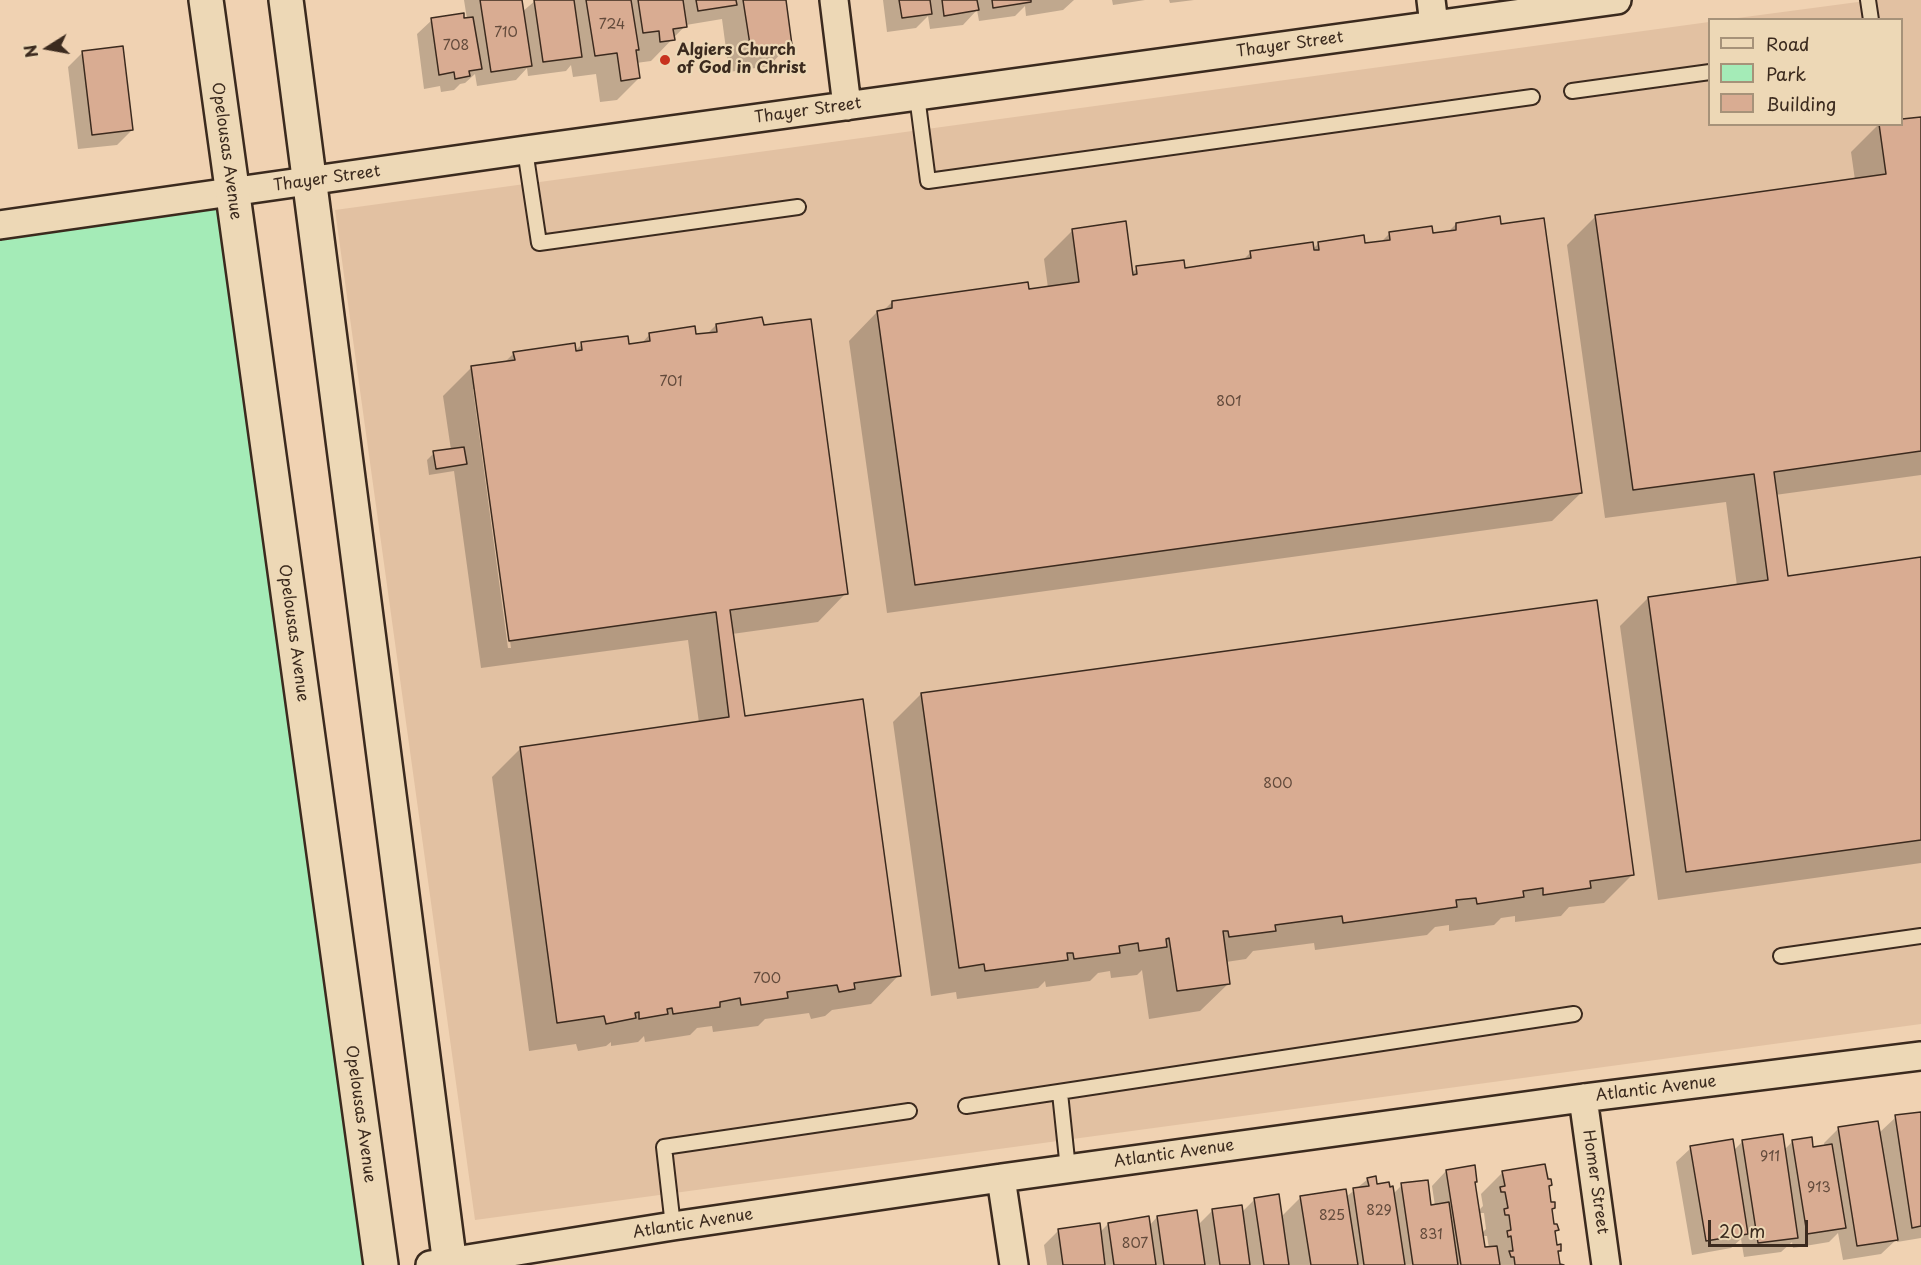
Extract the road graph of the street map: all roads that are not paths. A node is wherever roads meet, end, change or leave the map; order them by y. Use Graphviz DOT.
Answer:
graph roads {
  1 [pos="206,0"];
  2 [pos="286,0"];
  3 [pos="834,0"];
  4 [pos="1617,0"];
  5 [pos="1869,0"];
  6 [pos="1432,12"];
  7 [pos="1871,18"];
  8 [pos="1708,72"];
  9 [pos="1572,91"];
  10 [pos="917,96"];
  11 [pos="1532,97"];
  12 [pos="847,106"];
  13 [pos="525,150"];
  14 [pos="309,182"];
  15 [pos="231,193"];
  16 [pos="798,207"];
  17 [pos="0,225"];
  18 [pos="1921,936"];
  19 [pos="1781,956"];
  20 [pos="1574,1014"];
  21 [pos="1921,1056"];
  22 [pos="1060,1093"];
  23 [pos="1583,1098"];
  24 [pos="966,1106"];
  25 [pos="909,1111"];
  26 [pos="1068,1169"];
  27 [pos="1001,1178"];
  28 [pos="673,1226"];
  29 [pos="443,1264"];
  30 [pos="381,1265"];
  31 [pos="1014,1265"];
  32 [pos="1606,1265"];
  1 -- 15 [label="street, Opelousas Avenue"];
  2 -- 14 [label="street"];
  3 -- 12 [label="street"];
  4 -- 6 [label="street, Thayer Street"];
  5 -- 7 [label="lane"];
  6 -- 10 [label="street, Thayer Street"];
  8 -- 9 [label="lane"];
  10 -- 11 [label="lane"];
  10 -- 12 [label="street, Thayer Street"];
  12 -- 13 [label="street, Thayer Street"];
  13 -- 14 [label="street, Thayer Street"];
  13 -- 16 [label="lane"];
  14 -- 15 [label="street, Thayer Street"];
  14 -- 29 [label="street"];
  15 -- 17 [label="street, Thayer Street"];
  15 -- 30 [label="street, Opelousas Avenue"];
  18 -- 19 [label="lane"];
  20 -- 22 [label="lane"];
  21 -- 23 [label="street, Atlantic Avenue"];
  22 -- 24 [label="lane"];
  22 -- 26 [label="lane"];
  23 -- 26 [label="street, Atlantic Avenue"];
  23 -- 32 [label="street, Homer Street"];
  25 -- 28 [label="lane"];
  26 -- 27 [label="street, Atlantic Avenue"];
  27 -- 28 [label="street, Atlantic Avenue"];
  27 -- 31 [label="street"];
  28 -- 29 [label="street, Atlantic Avenue"];
}
